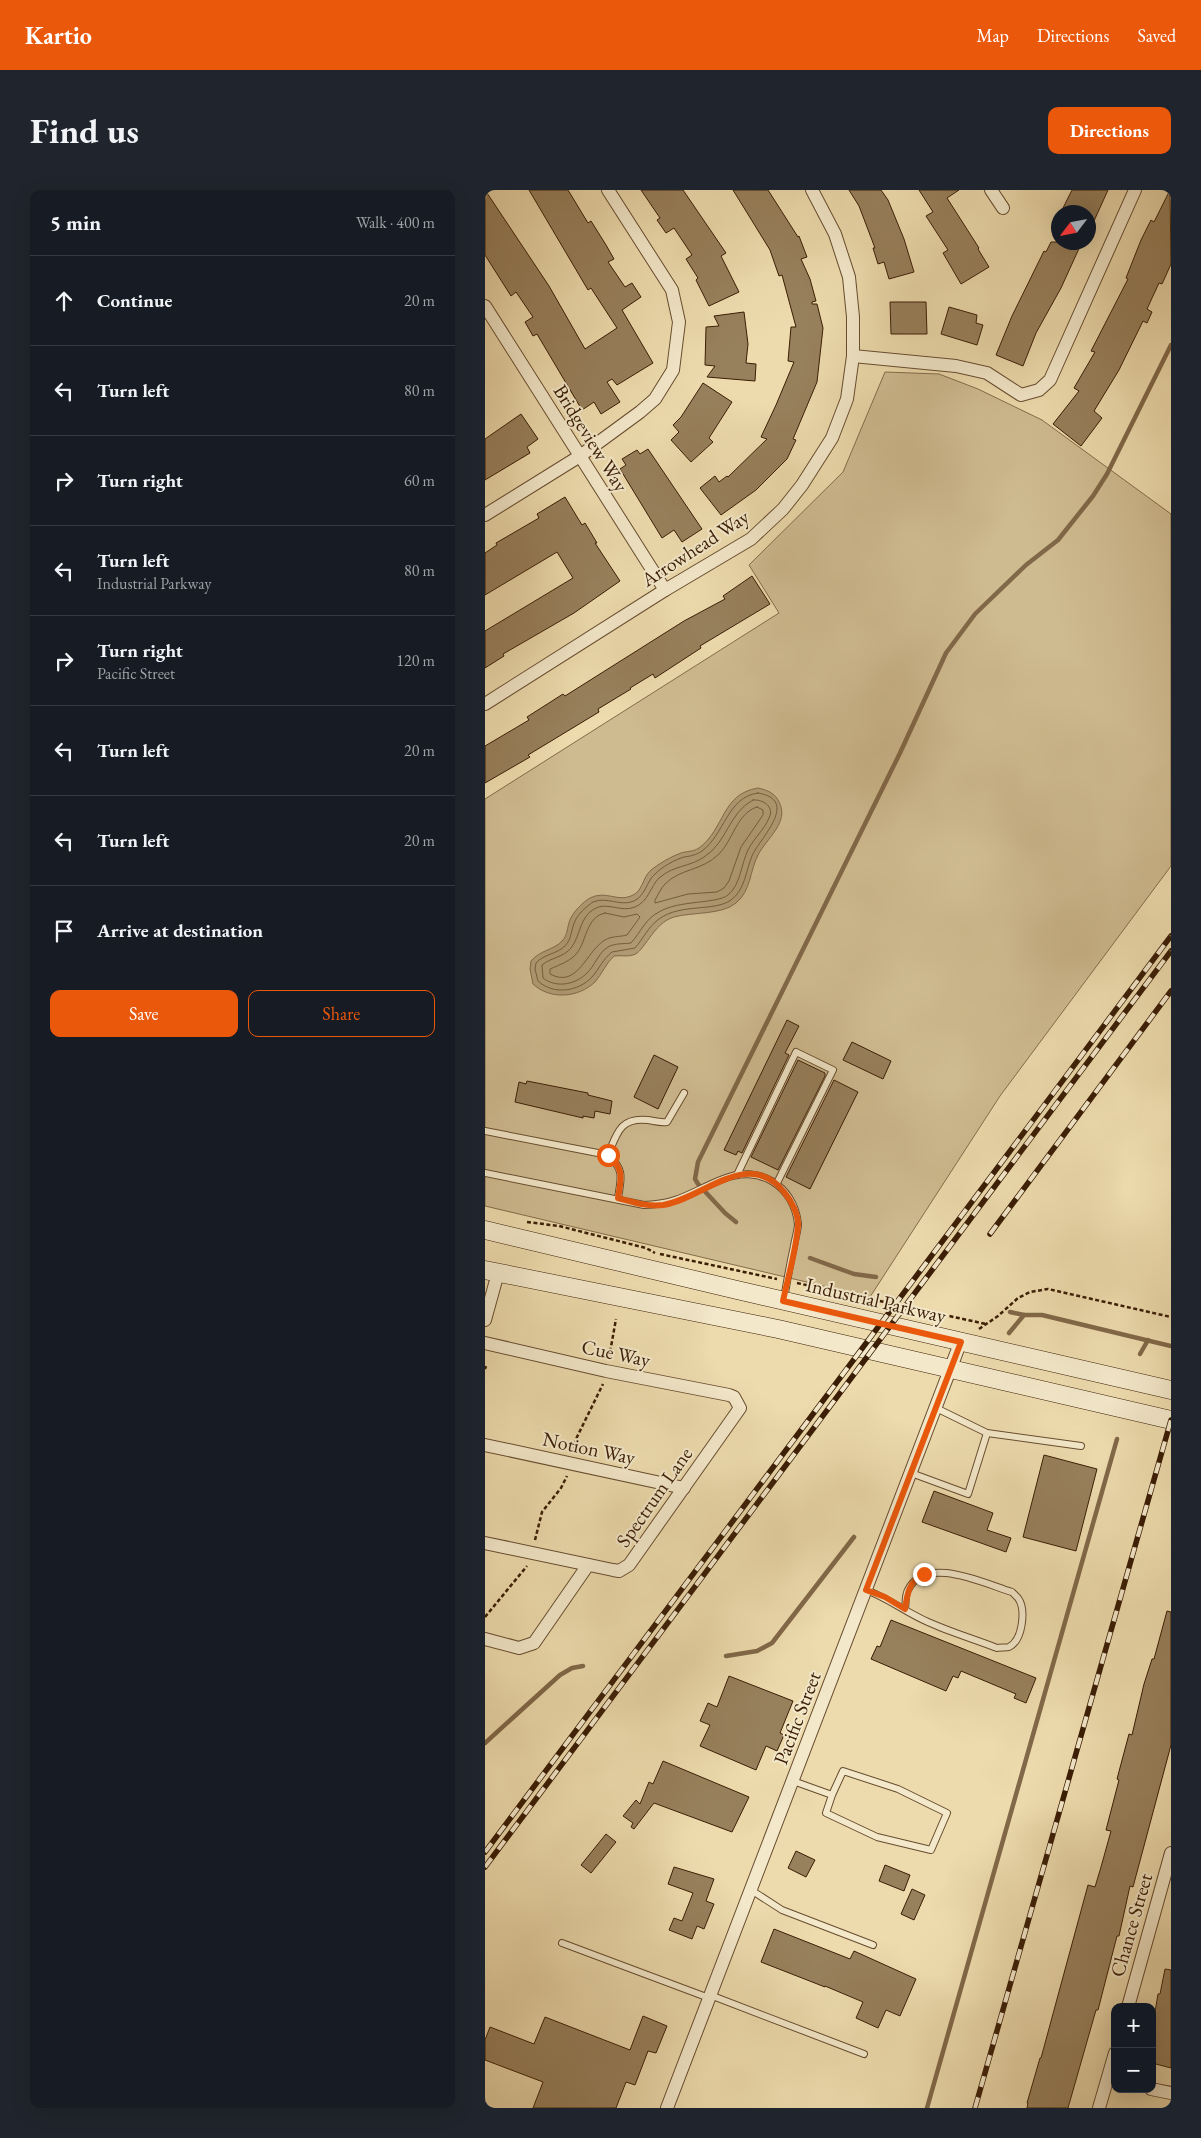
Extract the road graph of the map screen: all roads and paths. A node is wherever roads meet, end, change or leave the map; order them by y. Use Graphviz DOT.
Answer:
graph roads {
  1 [pos="608,190"];
  2 [pos="812,190"];
  3 [pos="991,190"];
  4 [pos="1135,190"];
  5 [pos="1003,208"];
  6 [pos="486,311"];
  7 [pos="853,356"];
  8 [pos="580,456"];
  9 [pos="485,514"];
  10 [pos="665,590"];
  11 [pos="485,704"];
  12 [pos="684,1093"];
  13 [pos="485,1131"];
  14 [pos="608,1155"];
  15 [pos="485,1172"];
  16 [pos="737,1175"];
  17 [pos="777,1183"];
  18 [pos="618,1198"];
  19 [pos="518,1221"];
  20 [pos="485,1230"];
  21 [pos="491,1272"];
  22 [pos="787,1281"];
  23 [pos="783,1301"];
  24 [pos="1171,1317"];
  25 [pos="616,1319"];
  26 [pos="485,1320"];
  27 [pos="987,1324"];
  28 [pos="961,1342"];
  29 [pos="485,1343"];
  30 [pos="609,1358"];
  31 [pos="952,1368"];
  32 [pos="604,1380"];
  33 [pos="1171,1390"];
  34 [pos="738,1402"];
  35 [pos="936,1408"];
  36 [pos="1171,1420"];
  37 [pos="987,1433"];
  38 [pos="485,1445"];
  39 [pos="1081,1446"];
  40 [pos="574,1451"];
  41 [pos="569,1471"];
  42 [pos="911,1473"];
  43 [pos="684,1488"];
  44 [pos="535,1540"];
  45 [pos="485,1542"];
  46 [pos="531,1561"];
  47 [pos="589,1565"];
  48 [pos="866,1590"];
  49 [pos="905,1609"];
  50 [pos="485,1616"];
  51 [pos="485,1639"];
  52 [pos="793,1781"];
  53 [pos="832,1795"];
  54 [pos="1171,1853"];
  55 [pos="751,1890"];
  56 [pos="562,1943"];
  57 [pos="873,1945"];
  58 [pos="710,1996"];
  59 [pos="1129,2003"];
  60 [pos="864,2054"];
  61 [pos="1111,2082"];
  62 [pos="1156,2090"];
  63 [pos="1171,2093"];
  64 [pos="667,2108"];
  65 [pos="1099,2108"];
  1 -- 8 [label="street"];
  2 -- 7 [label="street, Arrowhead Way"];
  3 -- 5 [label="street"];
  4 -- 7 [label="street"];
  6 -- 8 [label="street, Bridgeview Way"];
  7 -- 10 [label="street, Arrowhead Way"];
  8 -- 9 [label="street"];
  8 -- 10 [label="street, Bridgeview Way"];
  10 -- 11 [label="street, Arrowhead Way"];
  12 -- 14 [label="lane"];
  13 -- 14 [label="lane"];
  14 -- 18 [label="lane"];
  15 -- 18 [label="lane"];
  16 -- 17 [label="lane"];
  16 -- 17 [label="lane"];
  16 -- 18 [label="lane"];
  17 -- 22 [label="lane"];
  19 -- 22 [label="path"];
  20 -- 23 [label="main road, Industrial Parkway"];
  21 -- 26 [label="street"];
  21 -- 31 [label="main road"];
  22 -- 23 [label="lane"];
  22 -- 27 [label="path"];
  23 -- 28 [label="main road, Industrial Parkway"];
  24 -- 27 [label="path"];
  25 -- 30 [label="path"];
  27 -- 28 [label="path"];
  28 -- 31 [label="street, Pacific Street"];
  28 -- 33 [label="main road, Industrial Parkway"];
  29 -- 34 [label="street, Cue Way"];
  31 -- 35 [label="street, Pacific Street"];
  31 -- 36 [label="main road"];
  32 -- 40 [label="path"];
  34 -- 43 [label="street, Spectrum Lane"];
  35 -- 37 [label="lane"];
  35 -- 42 [label="street, Pacific Street"];
  37 -- 39 [label="lane"];
  37 -- 42 [label="lane"];
  38 -- 43 [label="street, Notion Way"];
  41 -- 44 [label="path"];
  42 -- 48 [label="street, Pacific Street"];
  43 -- 47 [label="street, Spectrum Lane"];
  45 -- 47 [label="street, Spectrum Lane"];
  46 -- 50 [label="path"];
  47 -- 51 [label="street"];
  48 -- 49 [label="lane"];
  48 -- 52 [label="street, Pacific Street"];
  49 -- 49 [label="lane"];
  52 -- 53 [label="lane"];
  52 -- 55 [label="street, Pacific Street"];
  53 -- 53 [label="lane"];
  54 -- 59 [label="street, Chance Street"];
  55 -- 57 [label="lane"];
  55 -- 58 [label="street, Pacific Street"];
  56 -- 58 [label="lane"];
  58 -- 60 [label="lane"];
  58 -- 64 [label="street, Pacific Street"];
  61 -- 65 [label="street"];
  62 -- 63 [label="street"];
}
